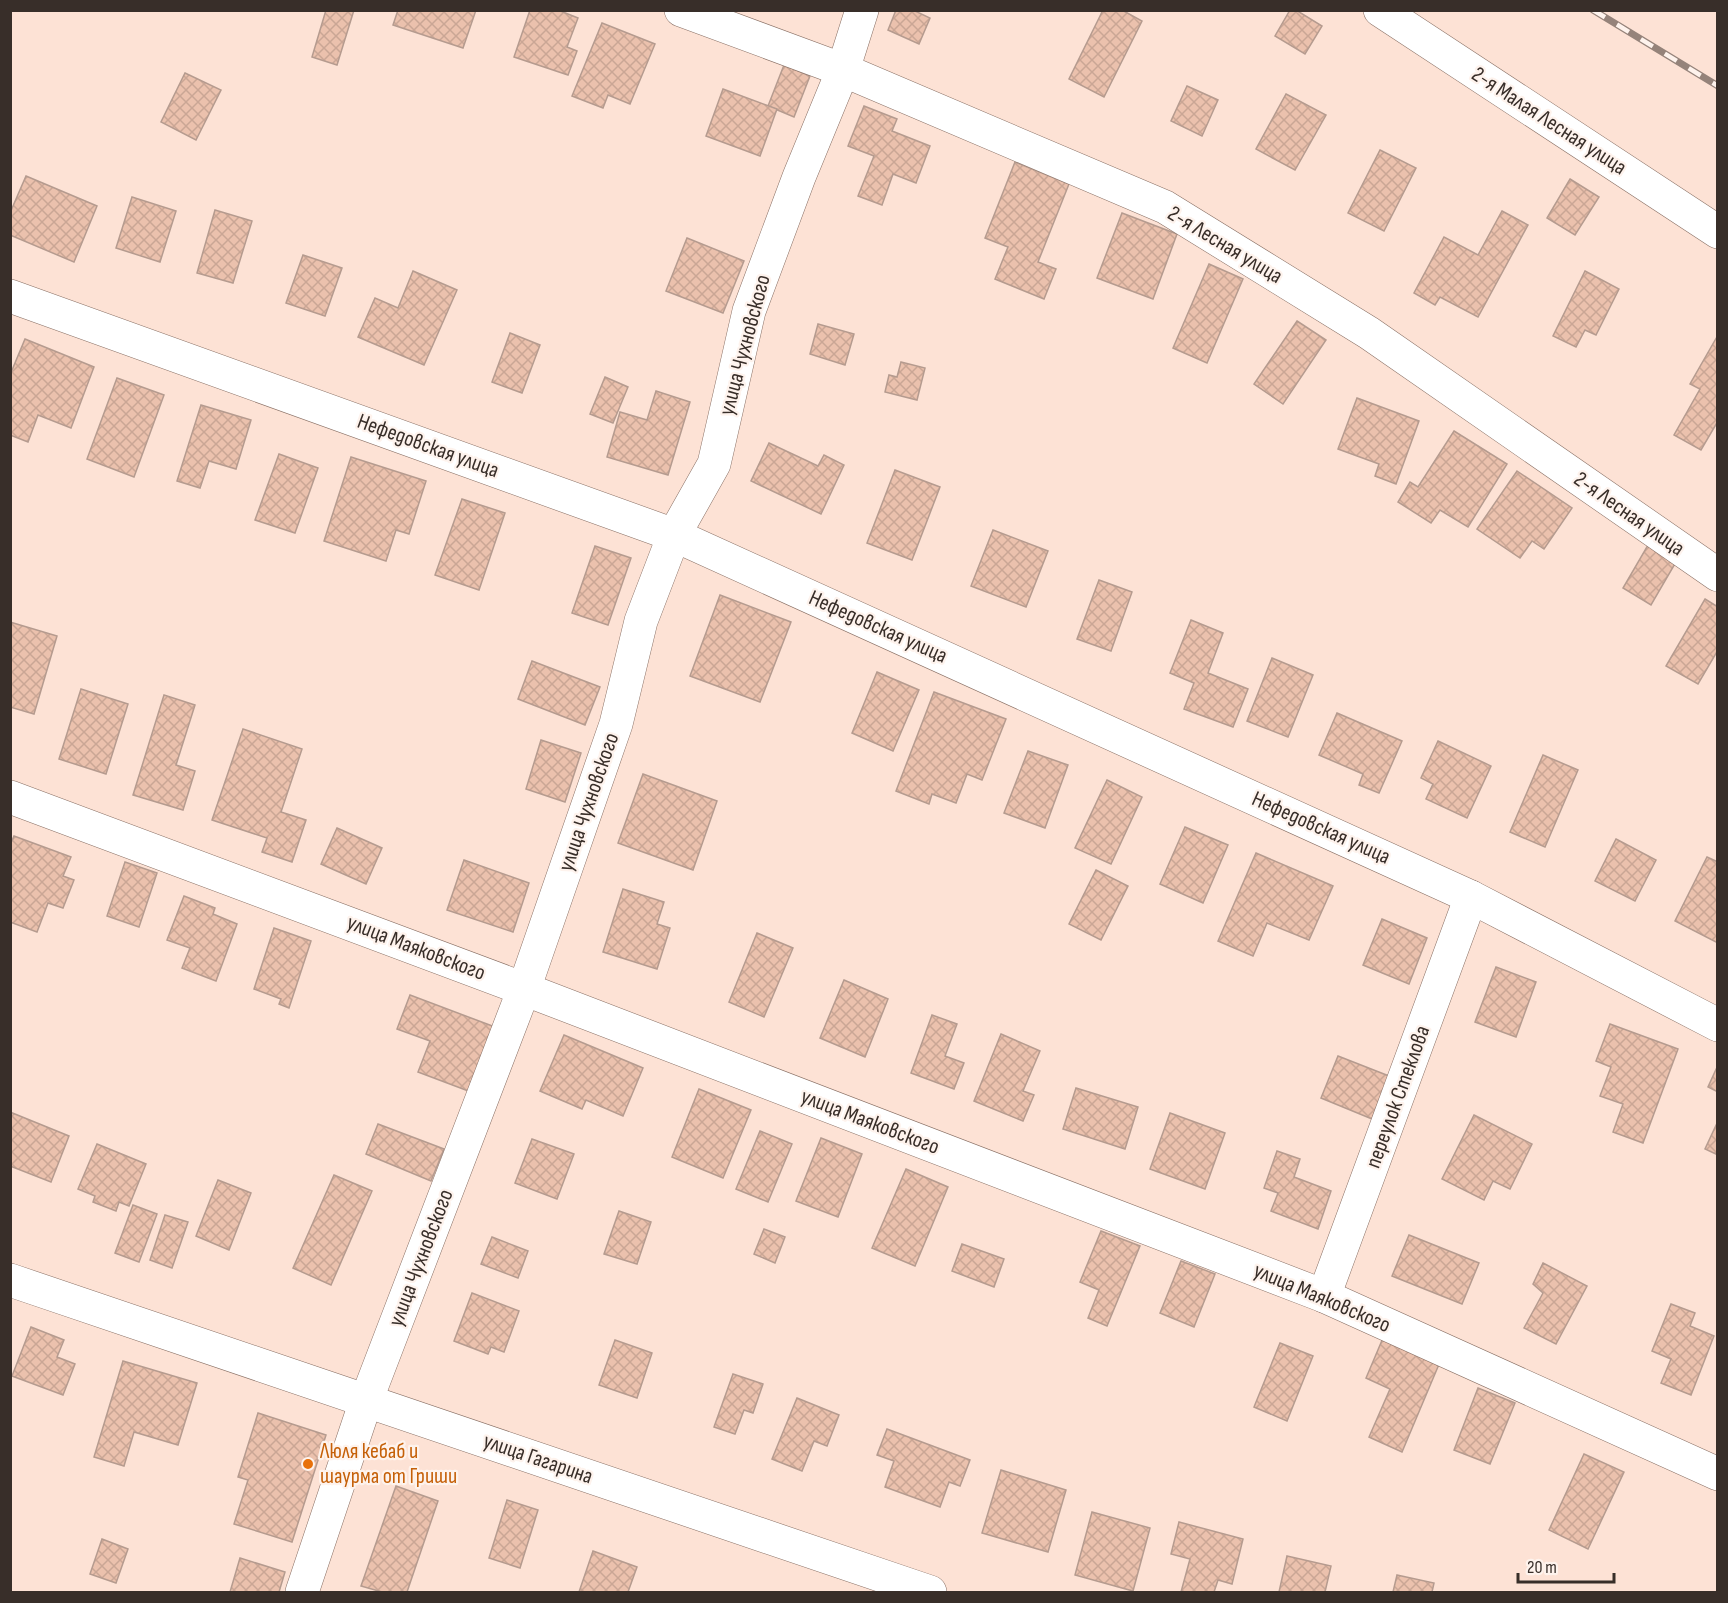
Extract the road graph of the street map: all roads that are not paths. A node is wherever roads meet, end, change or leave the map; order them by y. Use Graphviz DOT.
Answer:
graph roads {
  1 [pos="681,10"];
  2 [pos="862,10"];
  3 [pos="1380,10"];
  4 [pos="843,70"];
  5 [pos="1718,232"];
  6 [pos="10,296"];
  7 [pos="674,535"];
  8 [pos="1718,575"];
  9 [pos="10,797"];
  10 [pos="1471,897"];
  11 [pos="524,989"];
  12 [pos="1718,1025"];
  13 [pos="10,1280"];
  14 [pos="1324,1296"];
  15 [pos="366,1401"];
  16 [pos="1718,1474"];
  17 [pos="302,1593"];
  18 [pos="930,1593"];
  1 -- 4 [label="street, 2-я Лесная улица"];
  2 -- 4 [label="street, улица Чухновского"];
  3 -- 5 [label="street, 2-я Малая Лесная улица"];
  4 -- 7 [label="street, улица Чухновского"];
  4 -- 8 [label="street, 2-я Лесная улица"];
  6 -- 7 [label="street, Нефедовская улица"];
  7 -- 10 [label="street, Нефедовская улица"];
  7 -- 11 [label="street, улица Чухновского"];
  9 -- 11 [label="street, улица Маяковского"];
  10 -- 12 [label="street, Нефедовская улица"];
  10 -- 14 [label="street, переулок Стеклова"];
  11 -- 14 [label="street, улица Маяковского"];
  11 -- 15 [label="street, улица Чухновского"];
  13 -- 15 [label="street, улица Гагарина"];
  14 -- 16 [label="street, улица Маяковского"];
  15 -- 17 [label="street, улица Чухновского"];
  15 -- 18 [label="street, улица Гагарина"];
}
